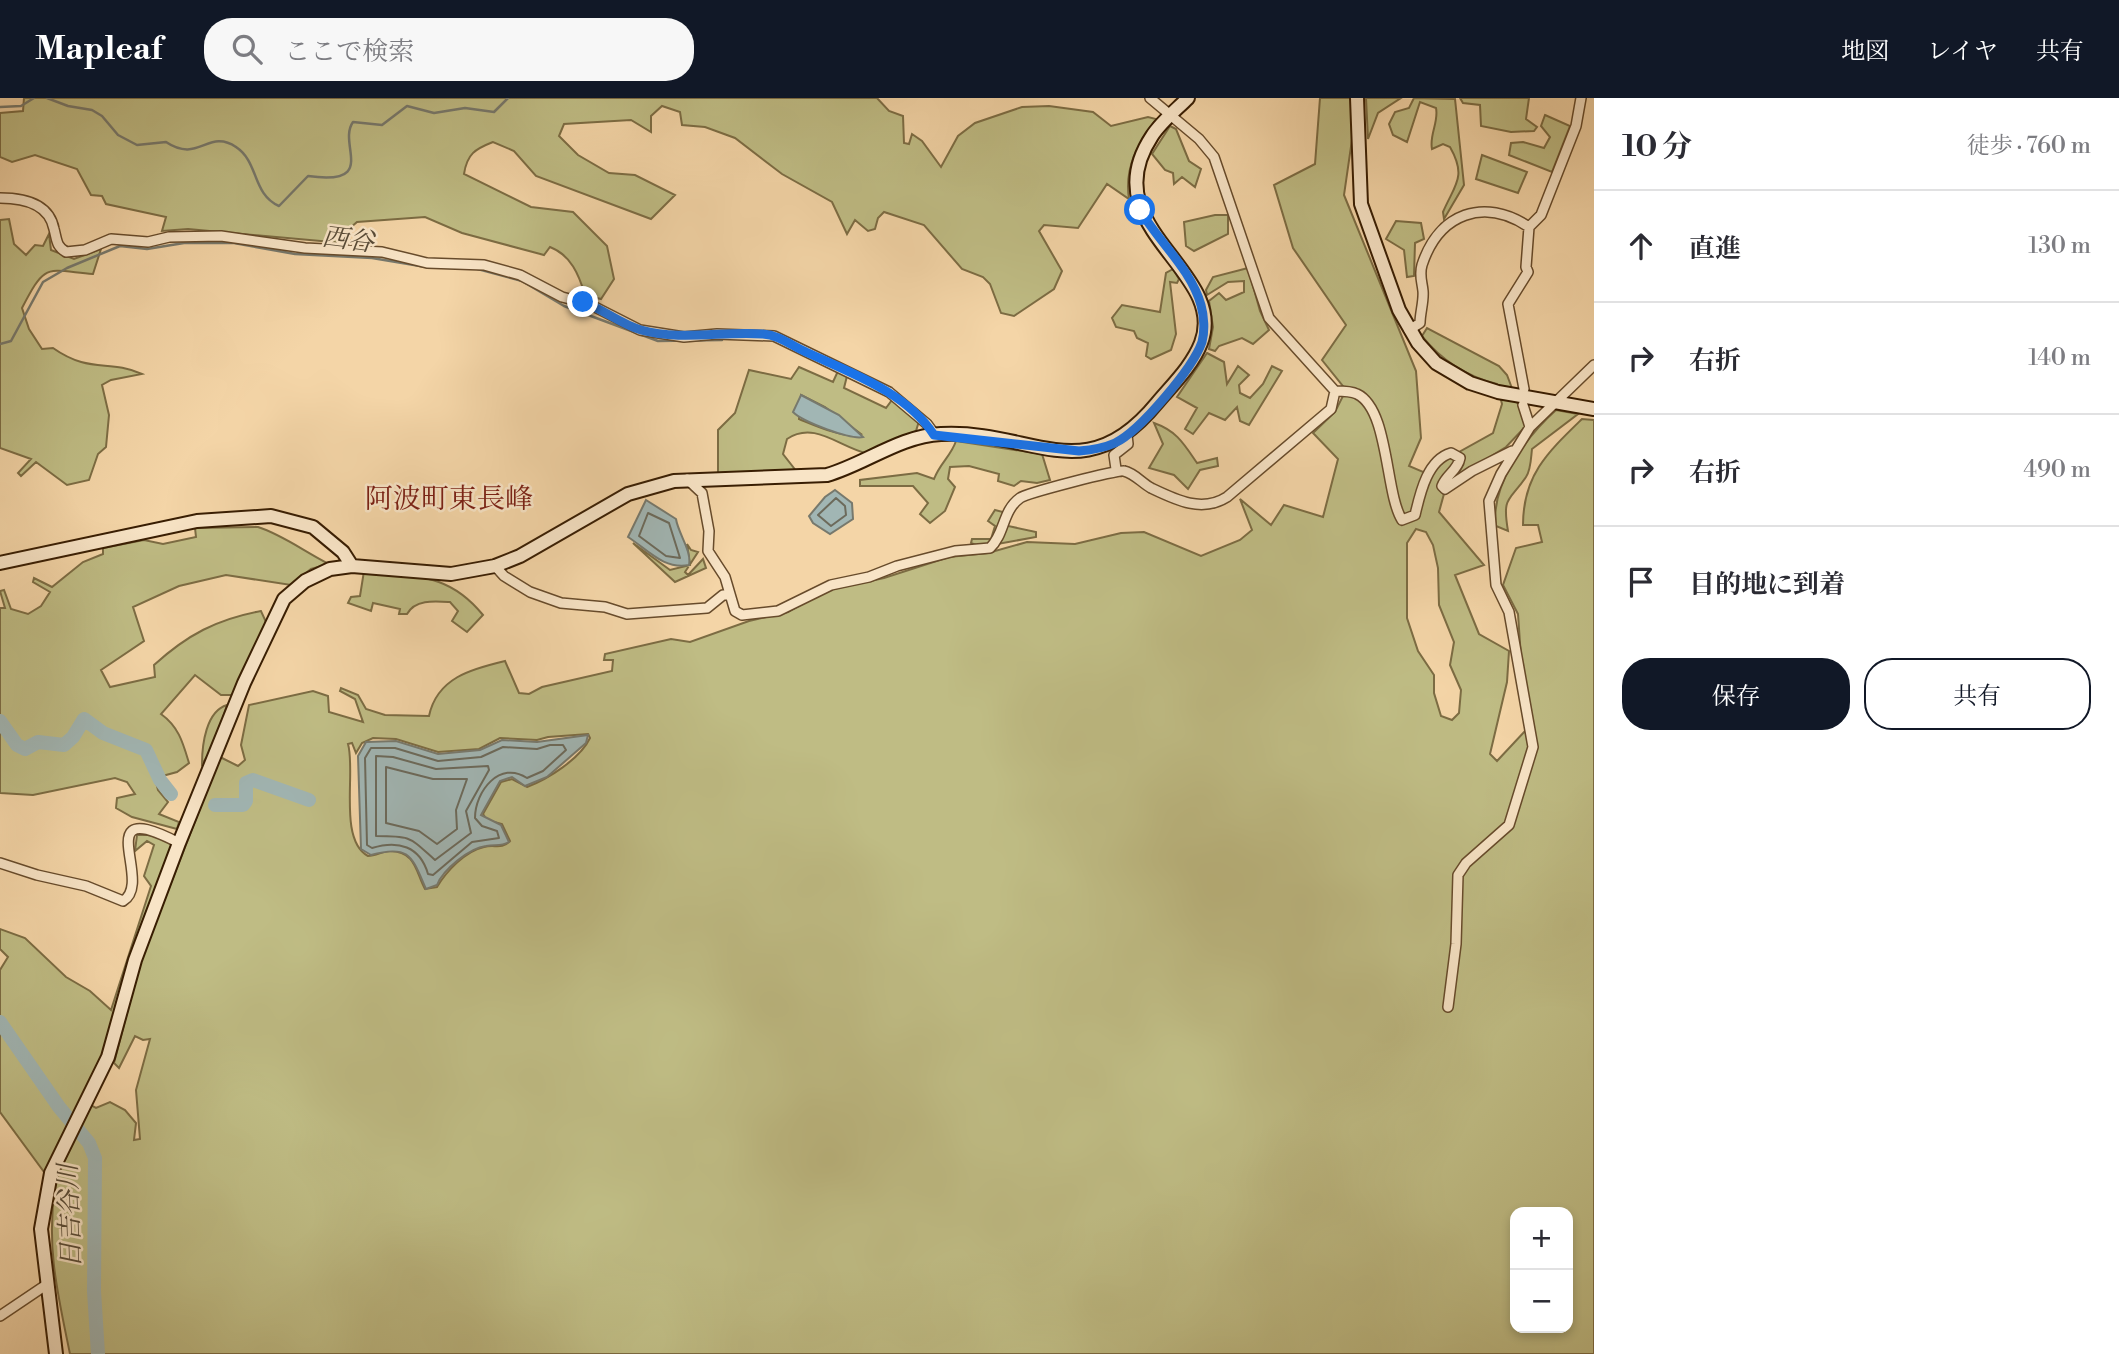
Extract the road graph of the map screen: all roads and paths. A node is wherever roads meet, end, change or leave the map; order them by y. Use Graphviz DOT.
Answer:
graph roads {
  1 [pos="1150,98"];
  2 [pos="1188,98"];
  3 [pos="1357,98"];
  4 [pos="1581,98"];
  5 [pos="1171,115"];
  6 [pos="0,198"];
  7 [pos="1529,227"];
  8 [pos="1409,330"];
  9 [pos="1594,365"];
  10 [pos="1524,389"];
  11 [pos="1335,391"];
  12 [pos="1558,402"];
  13 [pos="1523,404"];
  14 [pos="1594,410"];
  15 [pos="1530,427"];
  16 [pos="934,435"];
  17 [pos="1127,435"];
  18 [pos="1517,448"];
  19 [pos="1116,469"];
  20 [pos="687,480"];
  21 [pos="0,563"];
  22 [pos="352,566"];
  23 [pos="495,566"];
  24 [pos="730,595"];
  25 [pos="179,843"];
  26 [pos="0,863"];
  27 [pos="1448,1007"];
  28 [pos="46,1285"];
  29 [pos="0,1316"];
  30 [pos="56,1354"];
  1 -- 5 [label="street"];
  2 -- 5 [label="street"];
  3 -- 8 [label="street"];
  4 -- 7 [label="street"];
  5 -- 11 [label="street"];
  5 -- 17 [label="street"];
  6 -- 16 [label="street"];
  7 -- 8 [label="street"];
  7 -- 10 [label="street"];
  8 -- 12 [label="street"];
  9 -- 12 [label="street"];
  11 -- 18 [label="street"];
  11 -- 19 [label="street"];
  12 -- 14 [label="street"];
  12 -- 15 [label="street"];
  13 -- 15 [label="street"];
  15 -- 18 [label="street"];
  16 -- 17 [label="street"];
  16 -- 20 [label="street"];
  17 -- 19 [label="street"];
  18 -- 27 [label="street"];
  19 -- 24 [label="street"];
  20 -- 23 [label="street"];
  20 -- 24 [label="street"];
  21 -- 22 [label="street"];
  22 -- 23 [label="street"];
  22 -- 25 [label="street"];
  23 -- 24 [label="street"];
  25 -- 26 [label="street"];
  25 -- 28 [label="street"];
  28 -- 29 [label="street"];
  28 -- 30 [label="street"];
}
